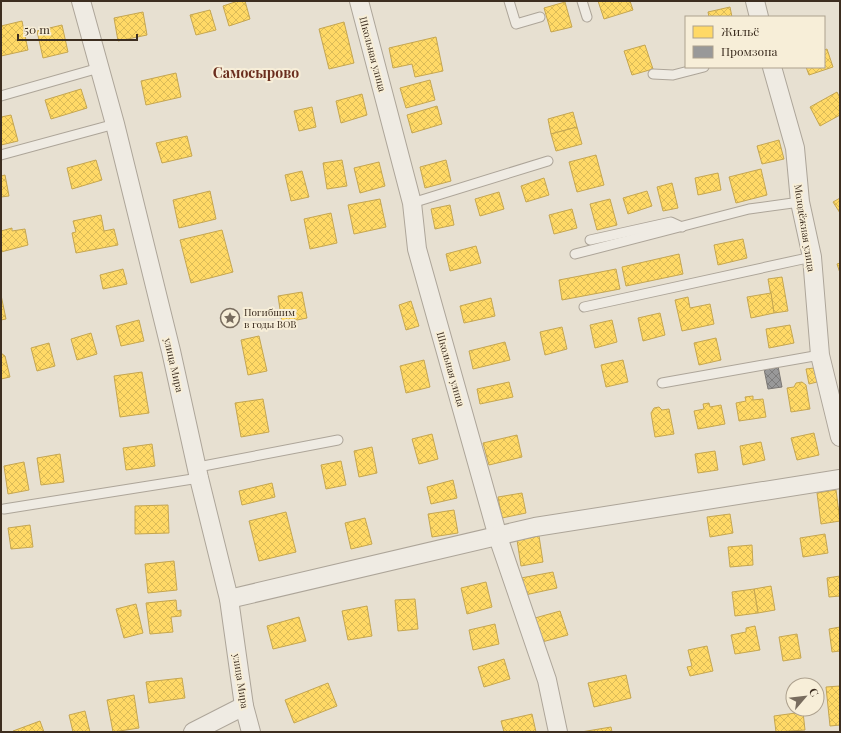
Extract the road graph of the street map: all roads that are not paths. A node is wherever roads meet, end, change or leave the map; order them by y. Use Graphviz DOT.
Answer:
graph roads {
  1 [pos="81,1"];
  2 [pos="359,1"];
  3 [pos="509,1"];
  4 [pos="582,1"];
  5 [pos="755,1"];
  6 [pos="759,16"];
  7 [pos="540,17"];
  8 [pos="587,17"];
  9 [pos="99,68"];
  10 [pos="700,68"];
  11 [pos="772,68"];
  12 [pos="653,74"];
  13 [pos="1,96"];
  14 [pos="115,124"];
  15 [pos="1,154"];
  16 [pos="548,161"];
  17 [pos="800,202"];
  18 [pos="412,203"];
  19 [pos="682,227"];
  20 [pos="590,240"];
  21 [pos="575,254"];
  22 [pos="812,257"];
  23 [pos="584,307"];
  24 [pos="820,355"];
  25 [pos="662,383"];
  26 [pos="839,433"];
  27 [pos="338,440"];
  28 [pos="198,473"];
  29 [pos="840,479"];
  30 [pos="4,509"];
  31 [pos="498,537"];
  32 [pos="229,599"];
  33 [pos="244,706"];
  34 [pos="193,732"];
  35 [pos="251,732"];
  36 [pos="558,732"];
  1 -- 9 [label="street, улица Мира"];
  2 -- 18 [label="street, Школьная улица"];
  3 -- 7 [label="lane"];
  4 -- 8 [label="lane"];
  5 -- 6 [label="street"];
  9 -- 13 [label="lane"];
  9 -- 14 [label="street, улица Мира"];
  10 -- 12 [label="lane"];
  11 -- 17 [label="street, Молодёжная улица"];
  14 -- 15 [label="lane"];
  14 -- 28 [label="street, улица Мира"];
  16 -- 18 [label="lane"];
  17 -- 19 [label="lane"];
  17 -- 22 [label="street, Молодёжная улица"];
  18 -- 31 [label="street, Школьная улица"];
  19 -- 20 [label="lane"];
  19 -- 21 [label="lane"];
  22 -- 23 [label="lane"];
  22 -- 24 [label="street, Молодёжная улица"];
  24 -- 25 [label="lane"];
  24 -- 26 [label="street, Молодёжная улица"];
  27 -- 28 [label="lane"];
  28 -- 30 [label="lane"];
  28 -- 32 [label="street, улица Мира"];
  29 -- 31 [label="street"];
  31 -- 32 [label="street"];
  31 -- 36 [label="street, Школьная улица"];
  32 -- 33 [label="street, улица Мира"];
  33 -- 34 [label="street"];
  33 -- 35 [label="street, улица Мира"];
}
